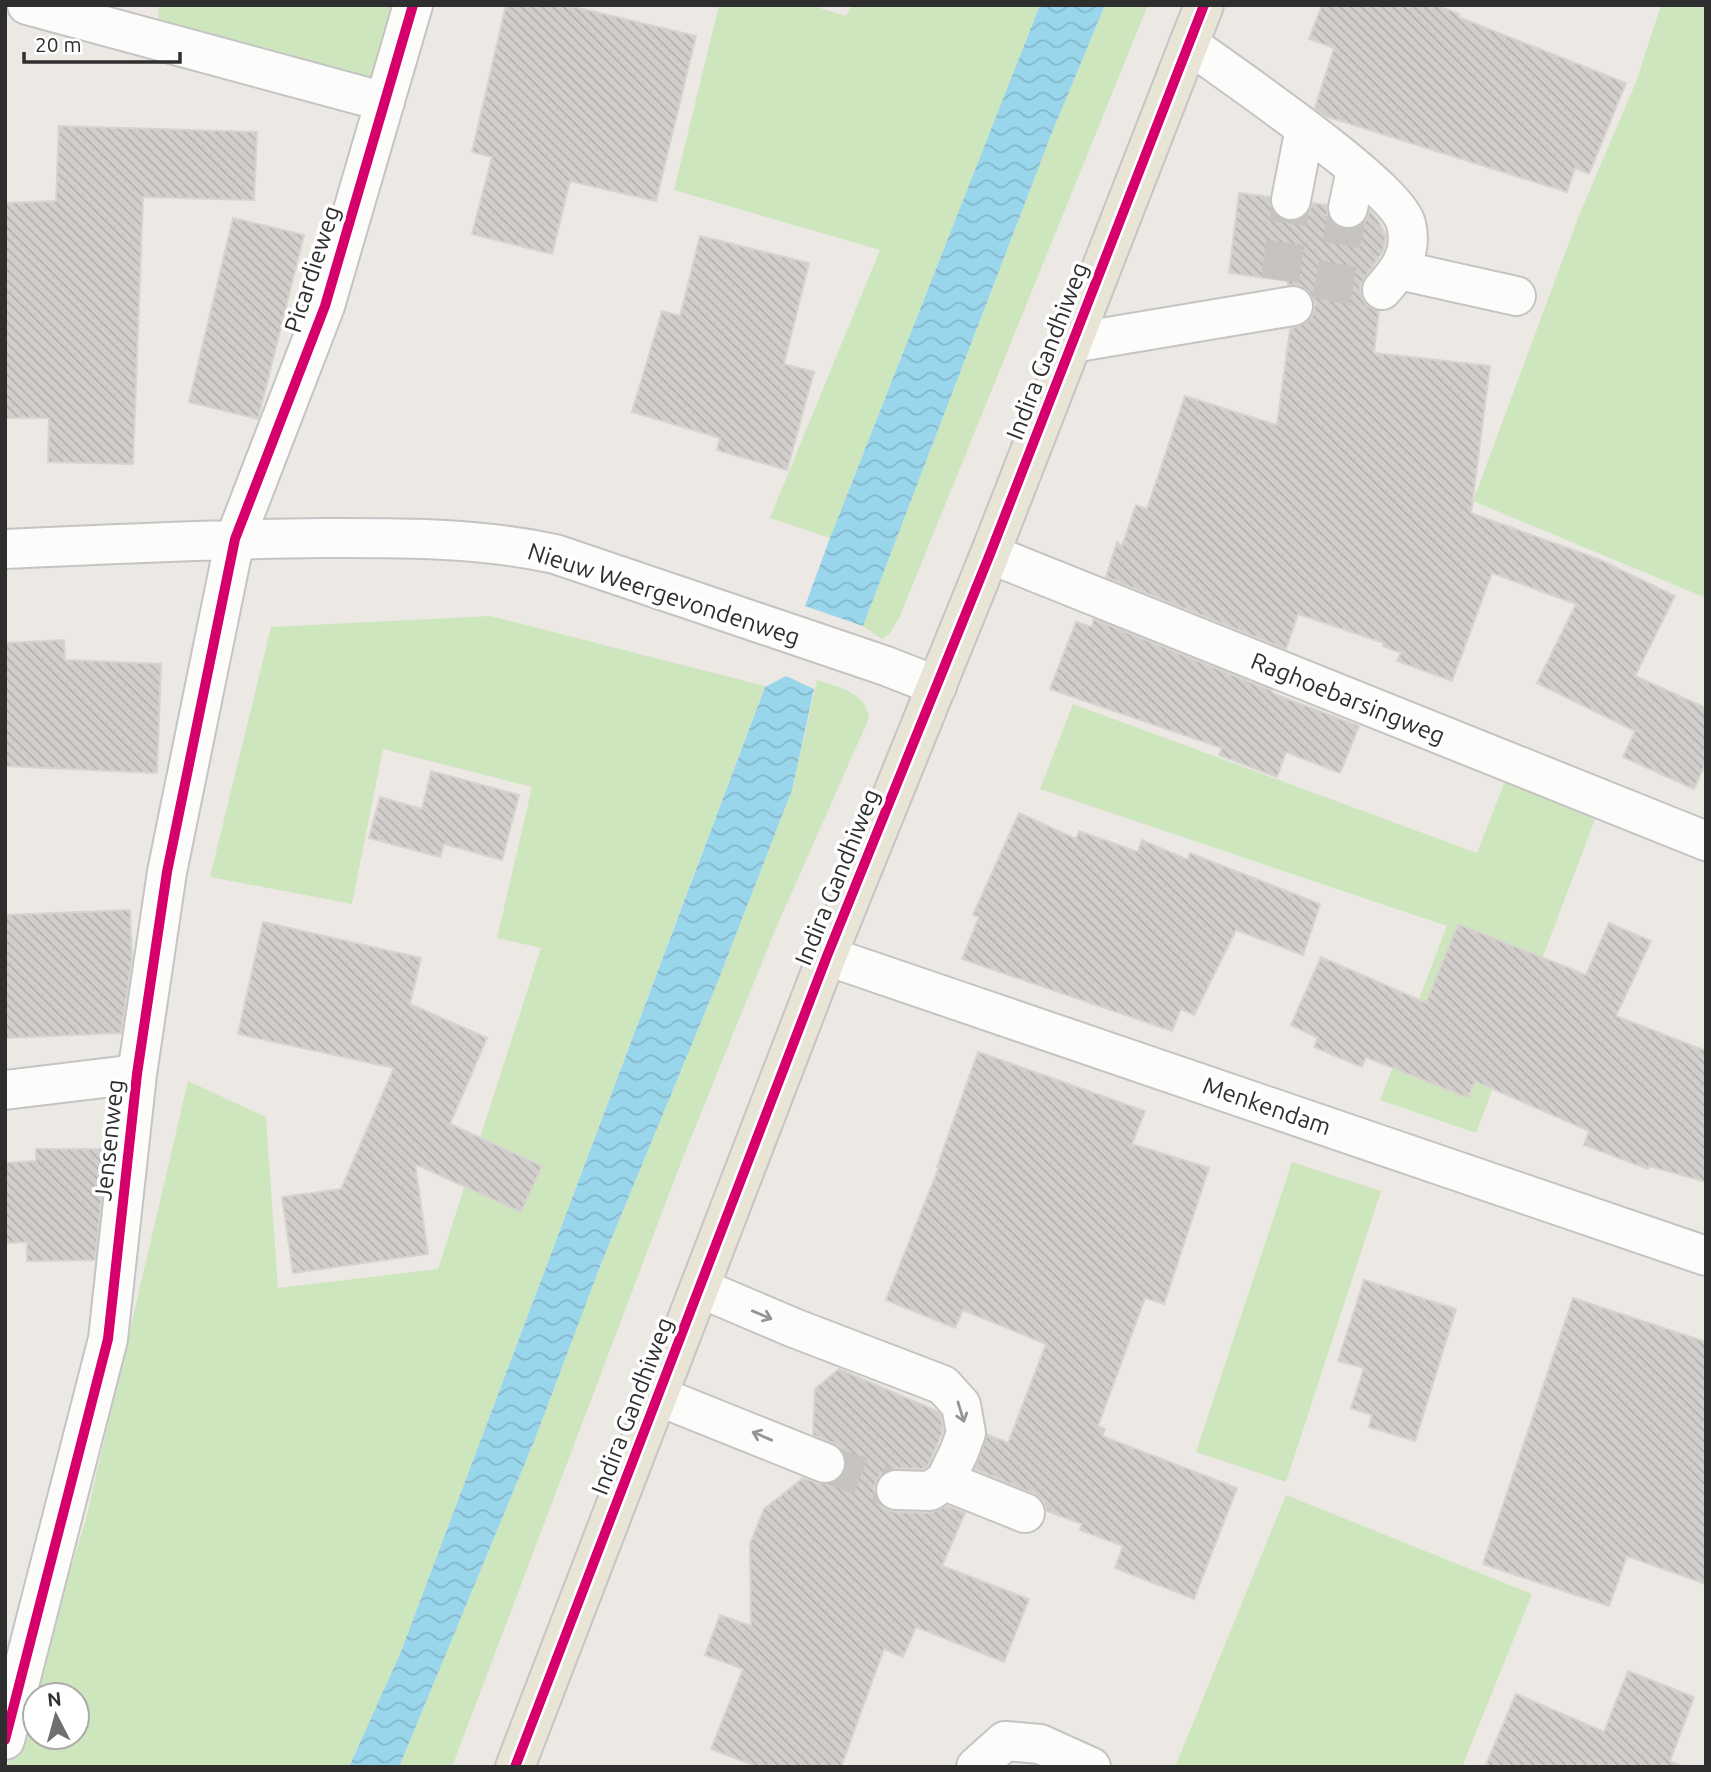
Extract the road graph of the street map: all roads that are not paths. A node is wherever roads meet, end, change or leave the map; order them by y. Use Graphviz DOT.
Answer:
graph roads {
  1 [pos="27,5"];
  2 [pos="413,5"];
  3 [pos="1204,5"];
  4 [pos="1189,44"];
  5 [pos="385,102"];
  6 [pos="1304,128"];
  7 [pos="1356,170"];
  8 [pos="1291,200"];
  9 [pos="1348,208"];
  10 [pos="1516,296"];
  11 [pos="1282,298"];
  12 [pos="1072,344"];
  13 [pos="235,539"];
  14 [pos="5,549"];
  15 [pos="990,554"];
  16 [pos="937,686"];
  17 [pos="1706,841"];
  18 [pos="827,956"];
  19 [pos="137,1074"];
  20 [pos="5,1090"];
  21 [pos="1706,1256"];
  22 [pos="700,1288"];
  23 [pos="658,1396"];
  24 [pos="825,1463"];
  25 [pos="945,1481"];
  26 [pos="896,1490"];
  27 [pos="1025,1513"];
  28 [pos="5,1740"];
  29 [pos="515,1767"];
  30 [pos="976,1767"];
  31 [pos="1091,1767"];
  1 -- 5 [label="street"];
  2 -- 5 [label="street, Picardieweg"];
  3 -- 4 [label="main road, Indira Gandhiweg"];
  4 -- 6 [label="street"];
  4 -- 12 [label="main road, Indira Gandhiweg"];
  5 -- 13 [label="street, Picardieweg"];
  6 -- 7 [label="street"];
  6 -- 8 [label="street"];
  7 -- 9 [label="street"];
  7 -- 10 [label="street"];
  11 -- 12 [label="street"];
  12 -- 15 [label="main road, Indira Gandhiweg"];
  13 -- 14 [label="street, Nieuw Weergevondenweg"];
  13 -- 16 [label="street, Nieuw Weergevondenweg"];
  13 -- 19 [label="street, Jensenweg"];
  15 -- 16 [label="main road, Indira Gandhiweg"];
  15 -- 17 [label="street, Raghoebarsingweg"];
  16 -- 18 [label="main road, Indira Gandhiweg"];
  18 -- 21 [label="street, Menkendam"];
  18 -- 22 [label="main road, Indira Gandhiweg"];
  19 -- 20 [label="street"];
  19 -- 28 [label="street, Jensenweg"];
  22 -- 23 [label="main road, Indira Gandhiweg"];
  22 -- 25 [label="street, one-way"];
  24 -- 23 [label="street, one-way"];
  23 -- 29 [label="main road, Indira Gandhiweg"];
  25 -- 26 [label="street"];
  25 -- 27 [label="street"];
  30 -- 31 [label="street"];
}
